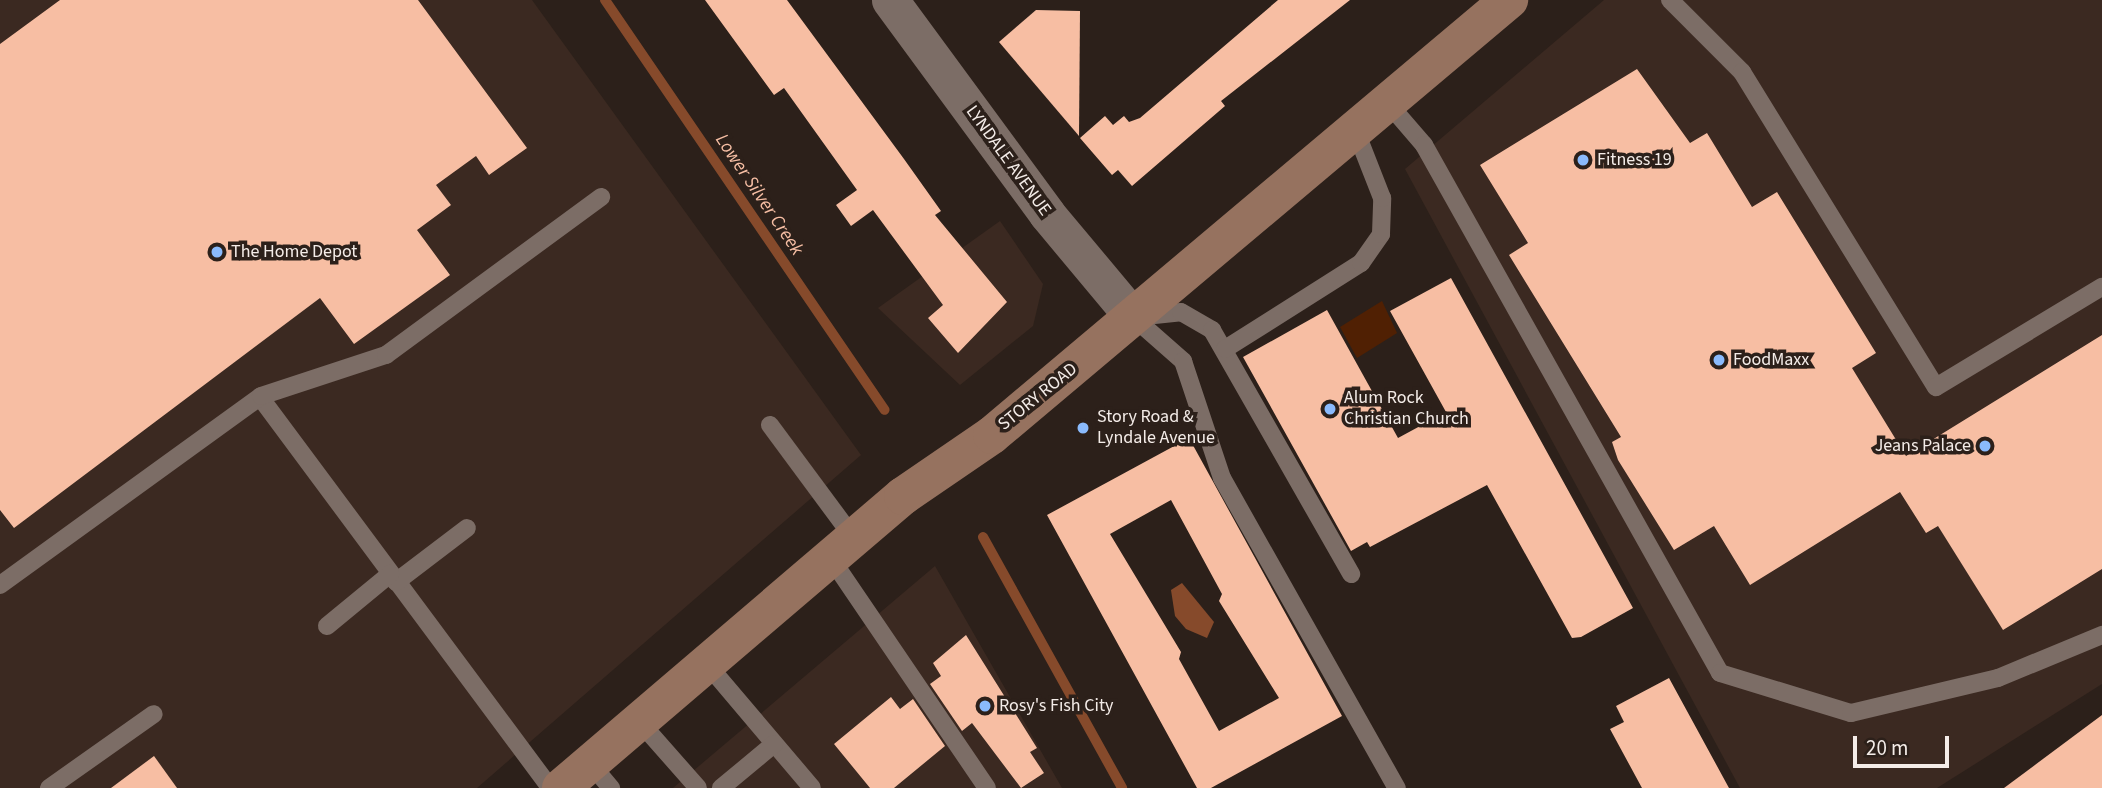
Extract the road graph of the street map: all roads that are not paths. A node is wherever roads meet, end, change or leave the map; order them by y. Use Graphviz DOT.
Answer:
graph roads {
  1 [pos="1509,0"];
  2 [pos="1670,0"];
  3 [pos="907,7"];
  4 [pos="1388,102"];
  5 [pos="1355,129"];
  6 [pos="601,197"];
  7 [pos="2102,287"];
  8 [pos="1133,317"];
  9 [pos="1225,349"];
  10 [pos="260,397"];
  11 [pos="770,425"];
  12 [pos="467,528"];
  13 [pos="842,547"];
  14 [pos="1351,574"];
  15 [pos="393,578"];
  16 [pos="0,585"];
  17 [pos="327,626"];
  18 [pos="2102,635"];
  19 [pos="707,664"];
  20 [pos="154,714"];
  21 [pos="639,721"];
  22 [pos="774,744"];
  23 [pos="601,776"];
  24 [pos="49,788"];
  25 [pos="551,788"];
  26 [pos="561,788"];
  27 [pos="698,788"];
  28 [pos="721,788"];
  29 [pos="812,788"];
  30 [pos="987,788"];
  31 [pos="1397,788"];
  1 -- 4 [label="main road, STORY ROAD"];
  2 -- 7 [label="lane"];
  3 -- 8 [label="street, LYNDALE AVENUE"];
  4 -- 5 [label="main road, STORY ROAD"];
  4 -- 18 [label="lane"];
  5 -- 8 [label="main road, STORY ROAD"];
  5 -- 9 [label="lane"];
  6 -- 10 [label="lane"];
  8 -- 9 [label="lane"];
  8 -- 13 [label="main road, STORY ROAD"];
  8 -- 31 [label="lane"];
  9 -- 14 [label="lane"];
  10 -- 15 [label="lane"];
  10 -- 16 [label="lane"];
  11 -- 13 [label="lane"];
  12 -- 15 [label="lane"];
  13 -- 19 [label="main road, STORY ROAD"];
  13 -- 30 [label="lane"];
  15 -- 17 [label="lane"];
  15 -- 25 [label="lane"];
  19 -- 21 [label="main road, STORY ROAD"];
  19 -- 22 [label="lane"];
  20 -- 24 [label="lane"];
  21 -- 23 [label="main road, STORY ROAD"];
  21 -- 27 [label="lane"];
  22 -- 28 [label="lane"];
  22 -- 29 [label="lane"];
  23 -- 26 [label="main road, STORY ROAD"];
}
